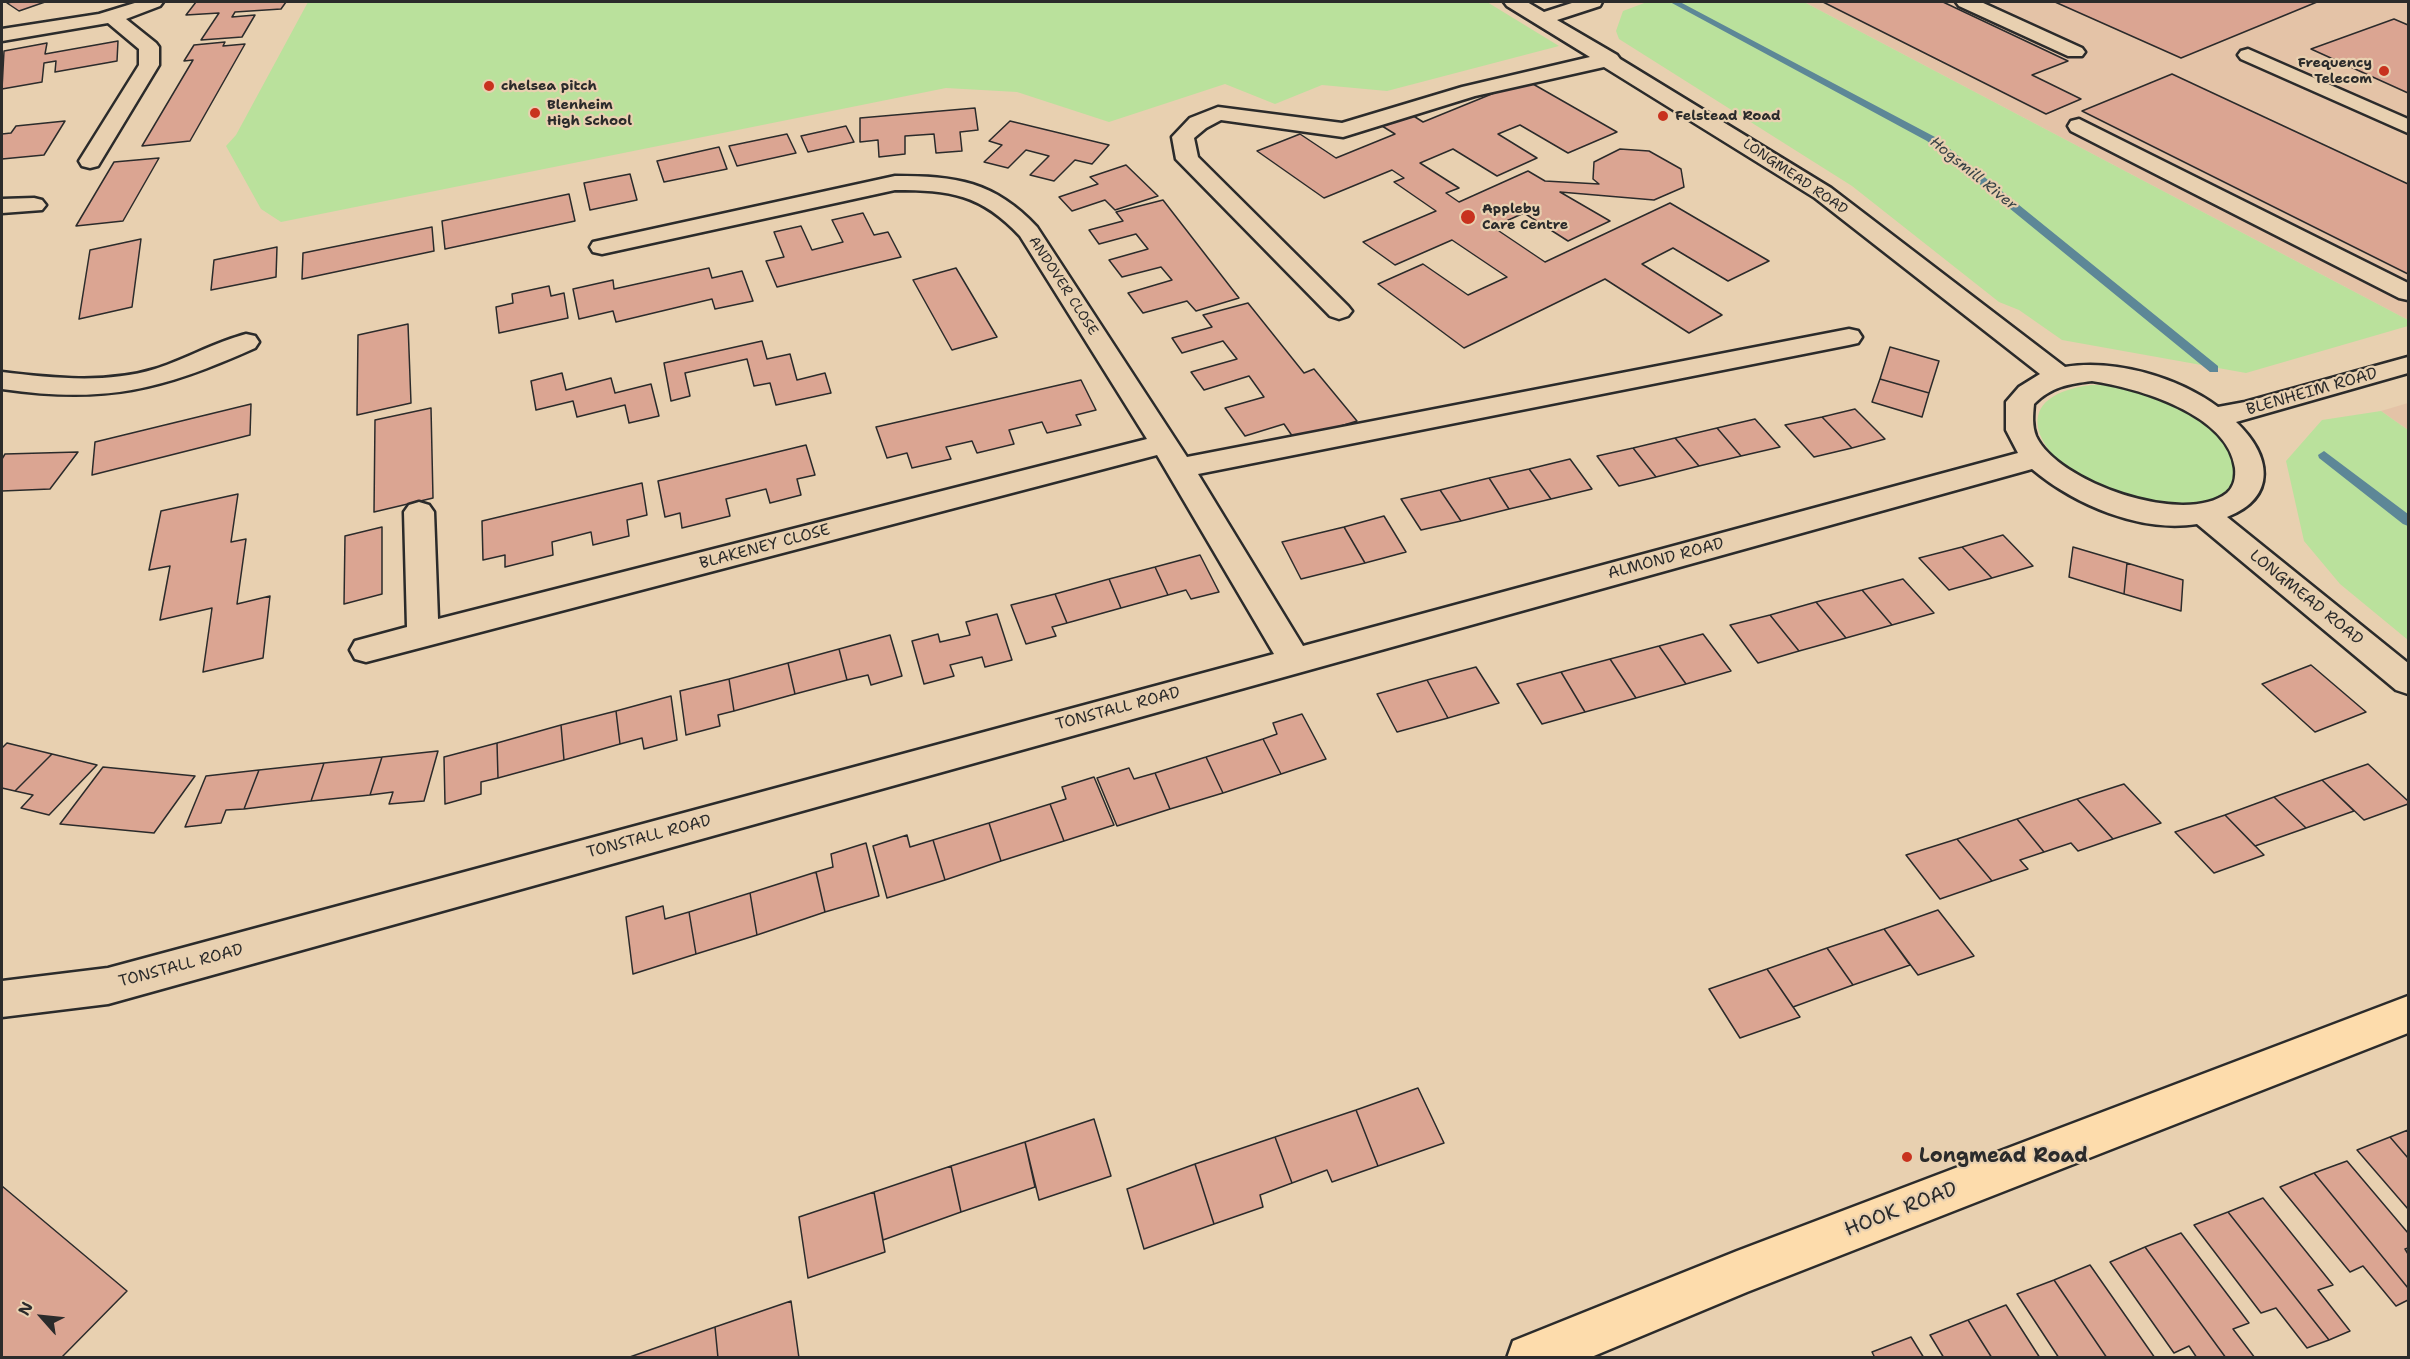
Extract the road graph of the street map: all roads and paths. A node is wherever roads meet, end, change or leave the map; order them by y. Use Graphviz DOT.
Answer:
graph roads {
  1 [pos="153,2"];
  2 [pos="1514,2"];
  3 [pos="1593,2"];
  4 [pos="1966,2"];
  5 [pos="111,16"];
  6 [pos="1542,19"];
  7 [pos="2,36"];
  8 [pos="2075,52"];
  9 [pos="2248,55"];
  10 [pos="1610,59"];
  11 [pos="2079,126"];
  12 [pos="2409,127"];
  13 [pos="90,161"];
  14 [pos="2,206"];
  15 [pos="34,206"];
  16 [pos="602,247"];
  17 [pos="2409,293"];
  18 [pos="1339,311"];
  19 [pos="1849,337"];
  20 [pos="246,342"];
  21 [pos="2409,365"];
  22 [pos="2059,376"];
  23 [pos="2,381"];
  24 [pos="2214,417"];
  25 [pos="1172,456"];
  26 [pos="2037,458"];
  27 [pos="419,512"];
  28 [pos="2204,514"];
  29 [pos="423,635"];
  30 [pos="366,650"];
  31 [pos="1294,660"];
  32 [pos="2409,681"];
  33 [pos="2,999"];
  34 [pos="2409,1015"];
  35 [pos="1530,1358"];
  1 -- 5 [label="street"];
  2 -- 6 [label="street, LONGMEAD ROAD"];
  3 -- 6 [label="street"];
  4 -- 8 [label="street"];
  5 -- 7 [label="street"];
  5 -- 13 [label="street"];
  6 -- 10 [label="street, LONGMEAD ROAD"];
  9 -- 12 [label="street"];
  10 -- 18 [label="street"];
  10 -- 22 [label="street, LONGMEAD ROAD"];
  11 -- 17 [label="street"];
  14 -- 15 [label="street"];
  16 -- 25 [label="street, ANDOVER CLOSE"];
  19 -- 25 [label="street, BLAKENEY CLOSE"];
  20 -- 23 [label="street"];
  21 -- 24 [label="street, BLENHEIM ROAD"];
  22 -- 24 [label="street"];
  22 -- 26 [label="street"];
  24 -- 28 [label="street"];
  25 -- 29 [label="street, BLAKENEY CLOSE"];
  25 -- 31 [label="street, ANDOVER CLOSE"];
  26 -- 28 [label="street"];
  26 -- 31 [label="street, ALMOND ROAD"];
  27 -- 29 [label="street"];
  28 -- 32 [label="street, LONGMEAD ROAD"];
  29 -- 30 [label="street, BLAKENEY CLOSE"];
  31 -- 33 [label="street, TONSTALL ROAD"];
  34 -- 35 [label="main road, HOOK ROAD"];
}
